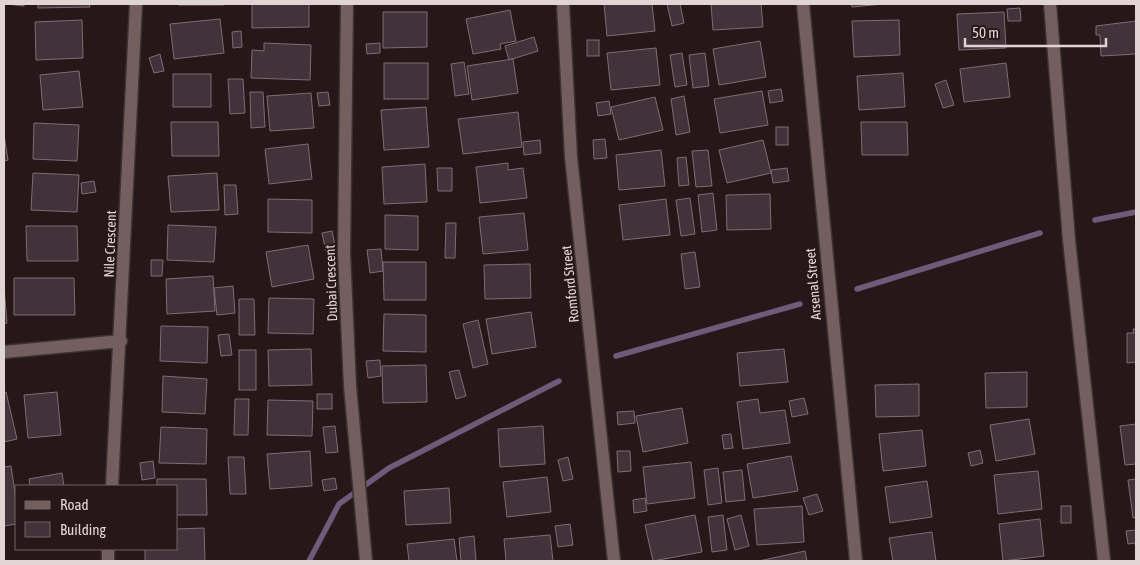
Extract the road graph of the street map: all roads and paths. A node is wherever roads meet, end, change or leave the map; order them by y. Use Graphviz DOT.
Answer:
graph roads {
  1 [pos="136,4"];
  2 [pos="347,4"];
  3 [pos="562,4"];
  4 [pos="803,4"];
  5 [pos="1050,4"];
  6 [pos="121,341"];
  7 [pos="4,352"];
  8 [pos="112,485"];
  9 [pos="366,561"];
  10 [pos="614,561"];
  11 [pos="856,561"];
  12 [pos="1104,561"];
  1 -- 6 [label="street, Nile Crescent"];
  2 -- 9 [label="street, Dubai Crescent"];
  3 -- 10 [label="street, Romford Street"];
  4 -- 11 [label="street, Arsenal Street"];
  5 -- 12 [label="street"];
  6 -- 7 [label="street"];
  6 -- 8 [label="street, Nile Crescent"];
}
